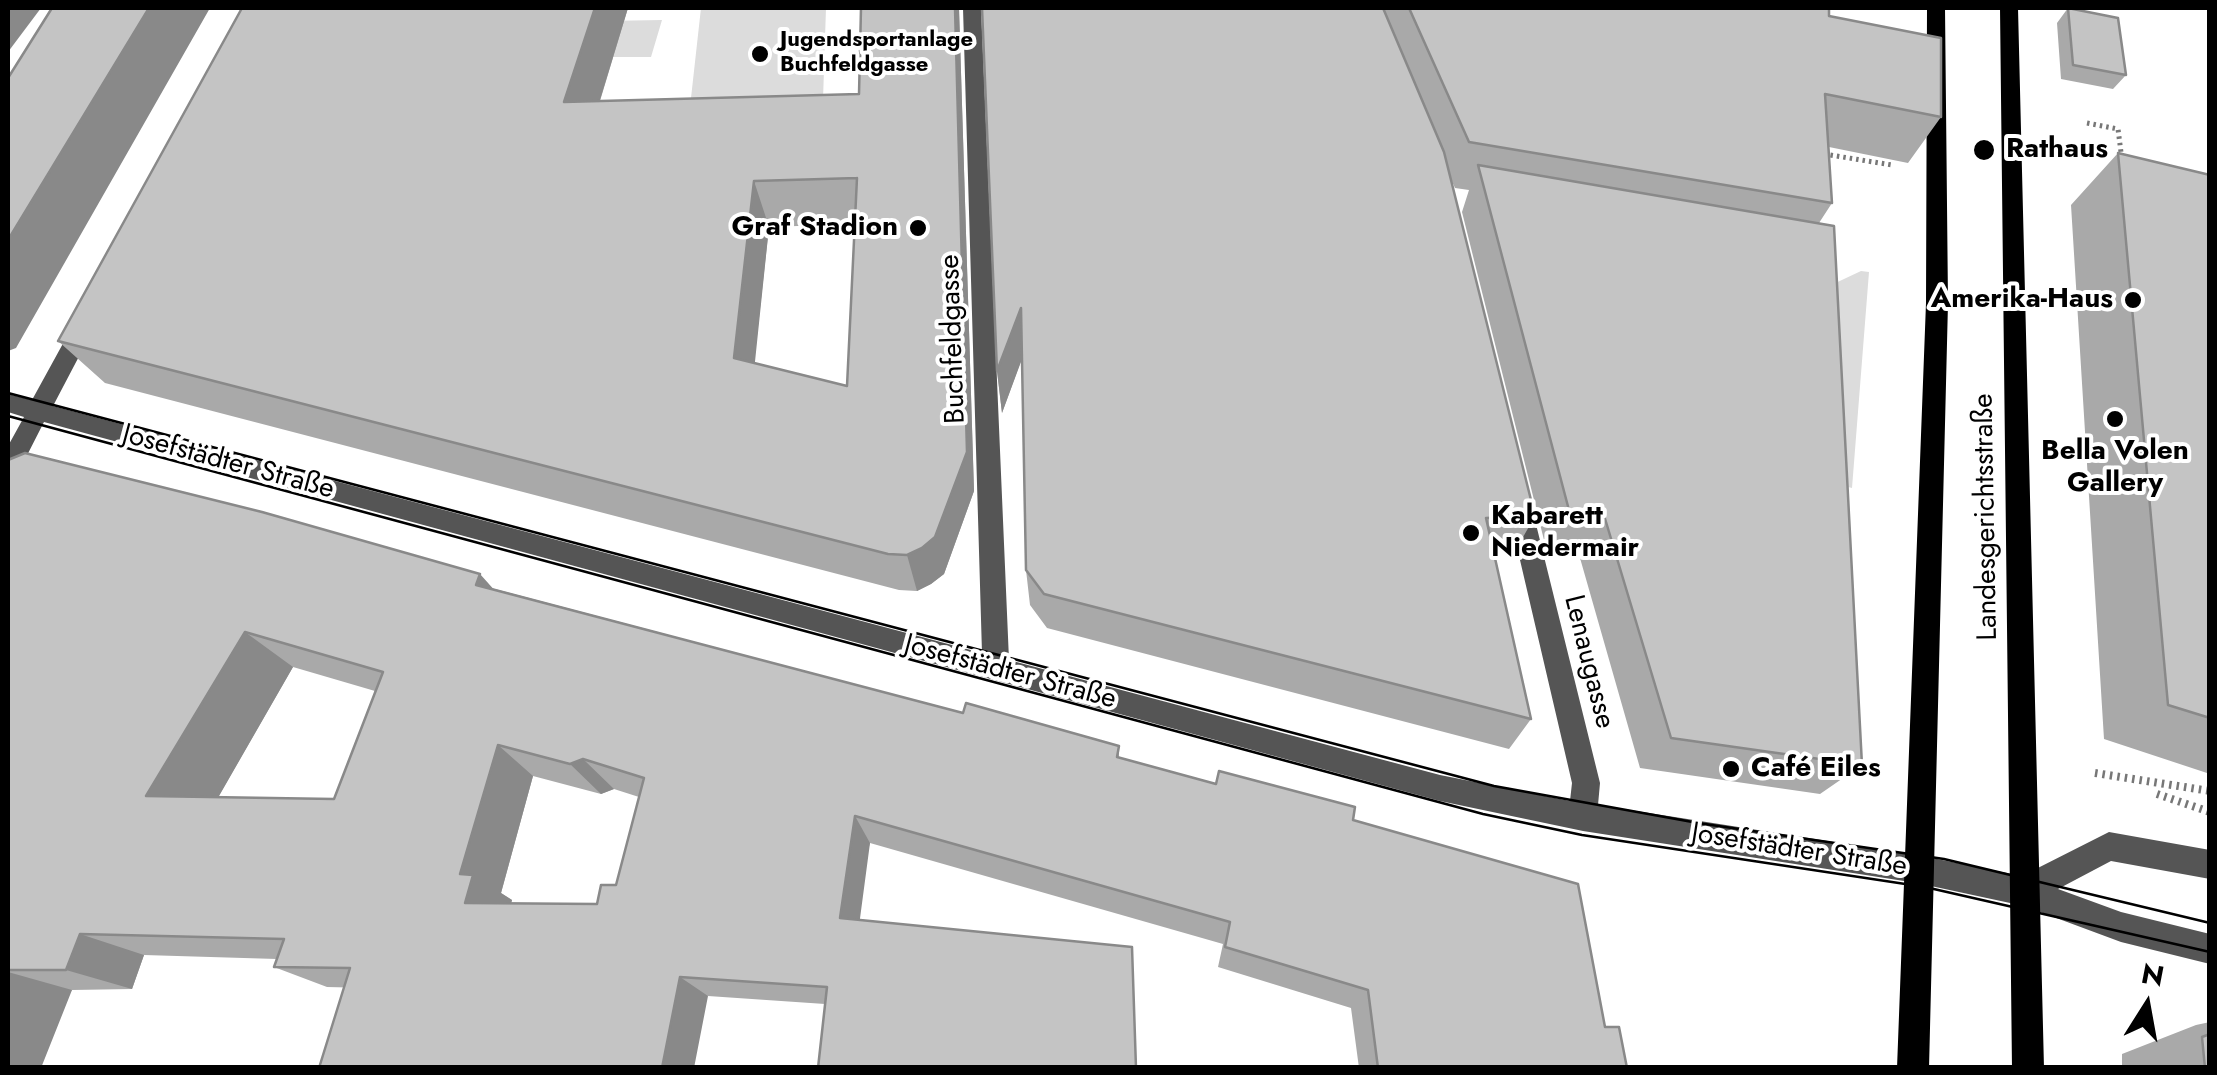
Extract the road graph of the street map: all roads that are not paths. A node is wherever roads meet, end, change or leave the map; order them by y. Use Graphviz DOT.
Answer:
graph roads {
  1 [pos="972,8"];
  2 [pos="1936,8"];
  3 [pos="2009,8"];
  4 [pos="95,304"];
  5 [pos="8,403"];
  6 [pos="38,412"];
  7 [pos="8,468"];
  8 [pos="1513,480"];
  9 [pos="996,669"];
  10 [pos="1583,817"];
  11 [pos="2210,865"];
  12 [pos="1917,869"];
  13 [pos="2024,891"];
  14 [pos="2210,949"];
  15 [pos="1913,1068"];
  16 [pos="2028,1068"];
  1 -- 9 [label="street, Buchfeldgasse"];
  2 -- 12 [label="main road, Landesgerichtsstraße"];
  3 -- 13 [label="main road, Landesgerichtsstraße"];
  4 -- 6 [label="street"];
  5 -- 6 [label="street, Josefstädter Straße"];
  6 -- 7 [label="street"];
  6 -- 9 [label="street, Josefstädter Straße"];
  8 -- 10 [label="street, Lenaugasse"];
  9 -- 10 [label="street, Josefstädter Straße"];
  10 -- 12 [label="street, Josefstädter Straße"];
  11 -- 13 [label="street"];
  12 -- 13 [label="street, Josefstädter Straße"];
  12 -- 15 [label="main road, Landesgerichtsstraße"];
  13 -- 14 [label="street, Josefstädter Straße"];
  13 -- 16 [label="main road, Landesgerichtsstraße"];
}
